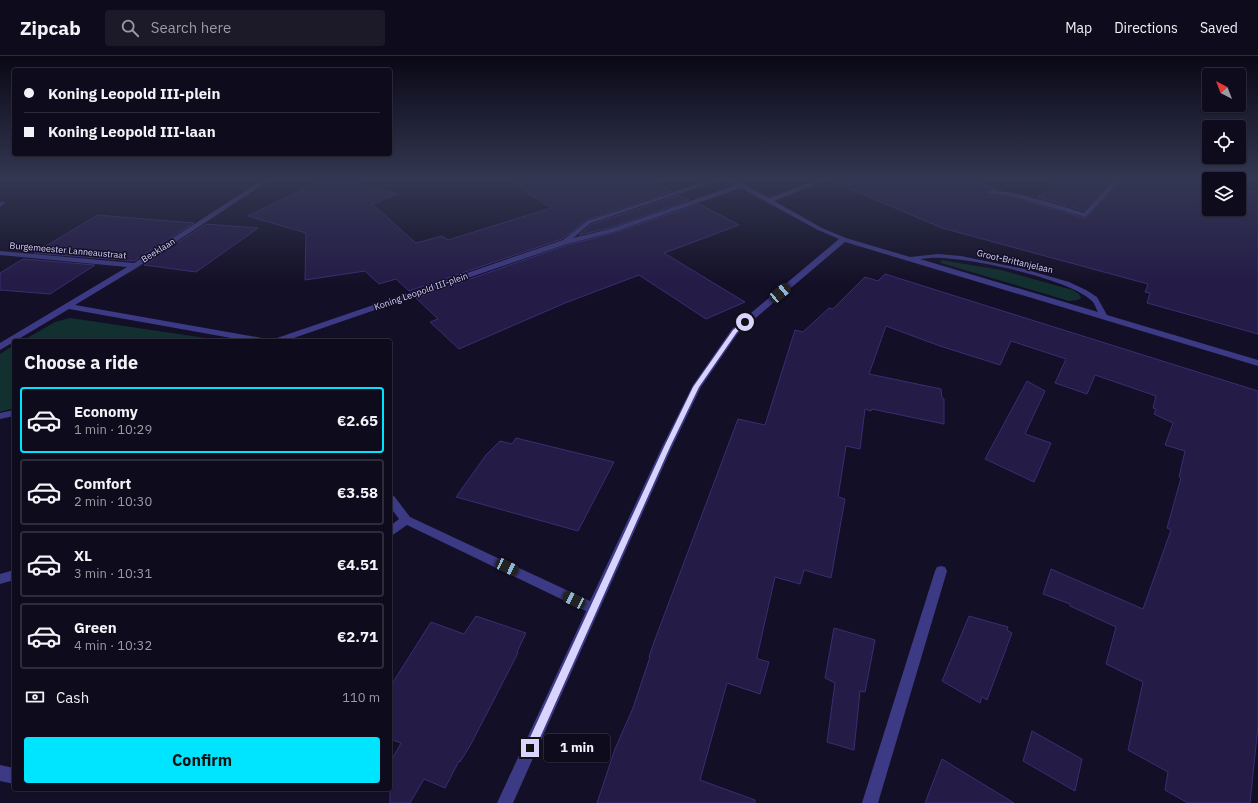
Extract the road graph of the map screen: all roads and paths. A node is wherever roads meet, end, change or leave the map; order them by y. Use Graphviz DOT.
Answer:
graph roads {
  1 [pos="214,214"];
  2 [pos="614,214"];
  3 [pos="661,214"];
  4 [pos="792,214"];
  5 [pos="844,239"];
  6 [pos="565,242"];
  7 [pos="0,253"];
  8 [pos="905,258"];
  9 [pos="134,265"];
  10 [pos="68,306"];
  11 [pos="1104,318"];
  12 [pos="13,339"];
  13 [pos="251,339"];
  14 [pos="283,339"];
  15 [pos="12,340"];
  16 [pos="0,347"];
  17 [pos="1258,363"];
  18 [pos="12,413"];
  19 [pos="0,416"];
  20 [pos="392,502"];
  21 [pos="406,520"];
  22 [pos="392,530"];
  23 [pos="941,570"];
  24 [pos="12,576"];
  25 [pos="0,579"];
  26 [pos="594,609"];
  27 [pos="0,773"];
  28 [pos="12,776"];
  29 [pos="505,803"];
  30 [pos="870,803"];
  1 -- 9 [label="street, Beeklaan"];
  2 -- 6 [label="street, Koning Leopold III-plein"];
  3 -- 6 [label="street, Koning Leopold III-plein"];
  4 -- 5 [label="street, Groot-Brittanjelaan"];
  5 -- 8 [label="street, Groot-Brittanjelaan"];
  5 -- 26 [label="street"];
  6 -- 14 [label="street, Koning Leopold III-plein"];
  7 -- 9 [label="street, Burgemeester Lanneaustraat"];
  8 -- 11 [label="street, Groot-Brittanjelaan"];
  8 -- 11 [label="street, Groot-Brittanjelaan"];
  9 -- 10 [label="street, Beeklaan"];
  10 -- 12 [label="street, Beeklaan"];
  10 -- 13 [label="street"];
  11 -- 17 [label="street, Groot-Brittanjelaan"];
  15 -- 16 [label="street, Beeklaan"];
  18 -- 19 [label="street"];
  20 -- 21 [label="street"];
  21 -- 22 [label="street"];
  21 -- 26 [label="street"];
  23 -- 30 [label="street"];
  24 -- 25 [label="street"];
  26 -- 29 [label="street"];
  27 -- 28 [label="street"];
}
